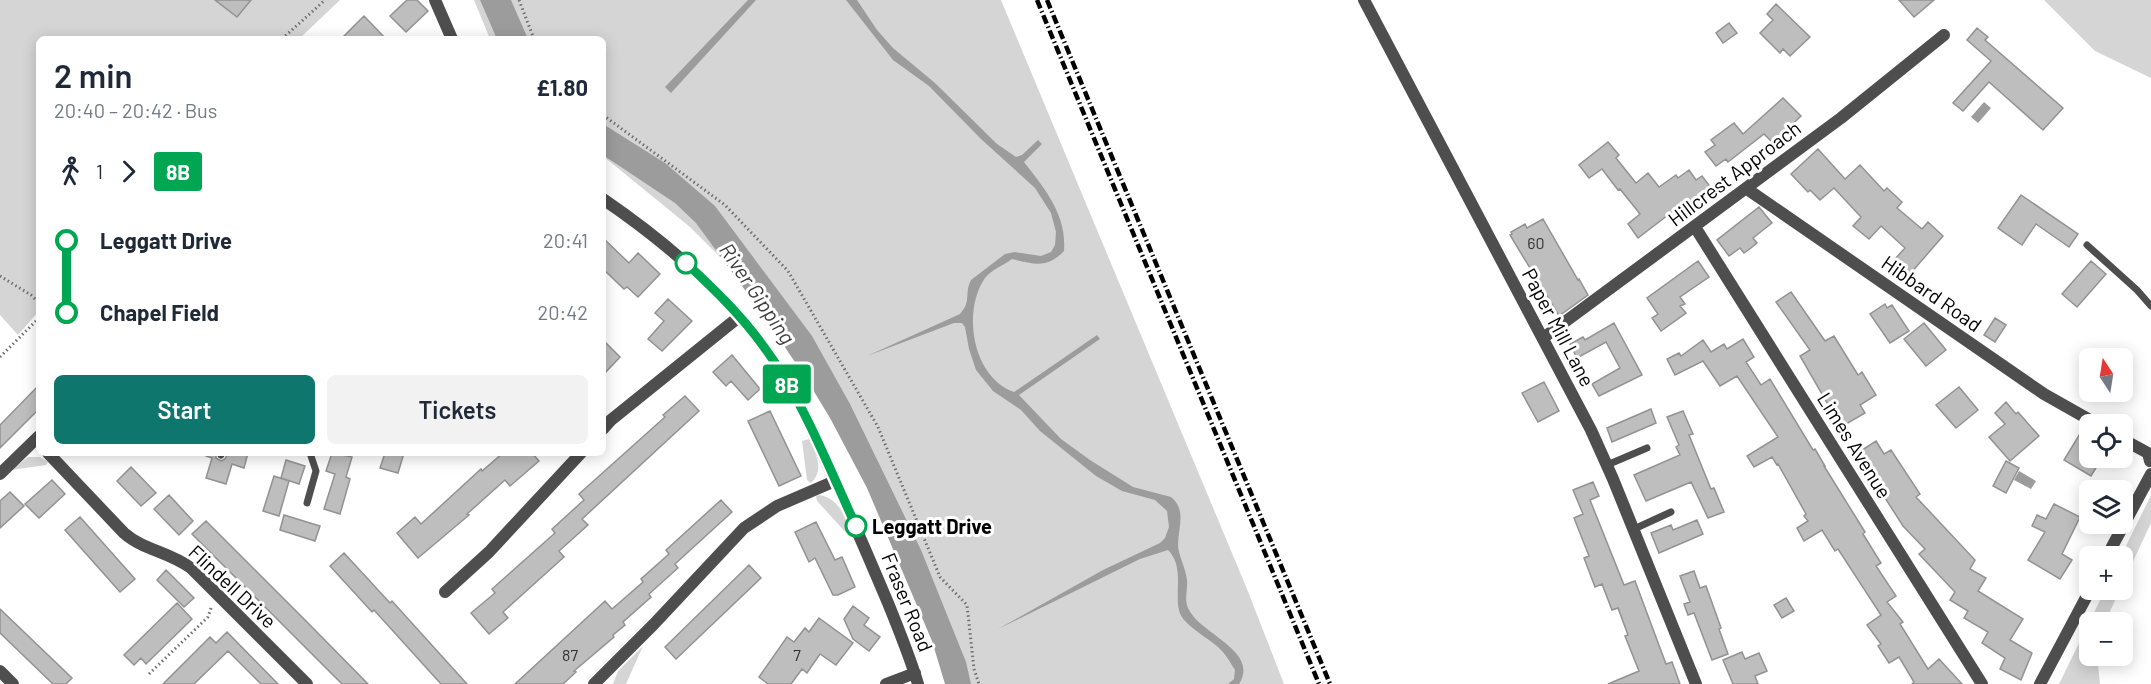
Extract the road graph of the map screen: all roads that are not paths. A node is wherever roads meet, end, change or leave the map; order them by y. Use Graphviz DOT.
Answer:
graph roads {
  1 [pos="435,0"];
  2 [pos="1364,0"];
  3 [pos="452,36"];
  4 [pos="1944,36"];
  5 [pos="1747,189"];
  6 [pos="606,201"];
  7 [pos="1695,227"];
  8 [pos="2087,245"];
  9 [pos="2151,306"];
  10 [pos="740,316"];
  11 [pos="1543,339"];
  12 [pos="2079,414"];
  13 [pos="606,420"];
  14 [pos="36,442"];
  15 [pos="2133,445"];
  16 [pos="1647,448"];
  17 [pos="51,456"];
  18 [pos="311,456"];
  19 [pos="578,456"];
  20 [pos="2150,461"];
  21 [pos="1607,465"];
  22 [pos="0,474"];
  23 [pos="2151,474"];
  24 [pos="835,481"];
  25 [pos="307,503"];
  26 [pos="1671,512"];
  27 [pos="1634,529"];
  28 [pos="2112,546"];
  29 [pos="445,592"];
  30 [pos="2085,600"];
  31 [pos="0,671"];
  32 [pos="917,679"];
  33 [pos="13,684"];
  34 [pos="307,684"];
  35 [pos="595,684"];
  36 [pos="886,684"];
  37 [pos="1696,684"];
  38 [pos="1982,684"];
  39 [pos="2040,684"];
  1 -- 3 [label="street"];
  2 -- 11 [label="street, Paper Mill Lane"];
  4 -- 5 [label="street, Hillcrest Approach"];
  5 -- 7 [label="street, Hillcrest Approach"];
  5 -- 12 [label="street, Hibbard Road"];
  6 -- 10 [label="street, Fraser Road"];
  7 -- 11 [label="street, Hillcrest Approach"];
  7 -- 38 [label="street, Limes Avenue"];
  8 -- 9 [label="lane"];
  10 -- 13 [label="street"];
  10 -- 24 [label="street, Fraser Road"];
  11 -- 21 [label="street, Paper Mill Lane"];
  14 -- 22 [label="street"];
  15 -- 20 [label="street"];
  16 -- 21 [label="lane"];
  17 -- 34 [label="street, Flindell Drive"];
  18 -- 25 [label="lane"];
  19 -- 29 [label="street"];
  21 -- 27 [label="street, Paper Mill Lane"];
  23 -- 28 [label="street"];
  24 -- 32 [label="street, Fraser Road"];
  24 -- 35 [label="street"];
  26 -- 27 [label="lane"];
  27 -- 37 [label="street, Paper Mill Lane"];
  30 -- 39 [label="street"];
  31 -- 33 [label="street"];
  32 -- 36 [label="street"];
}
